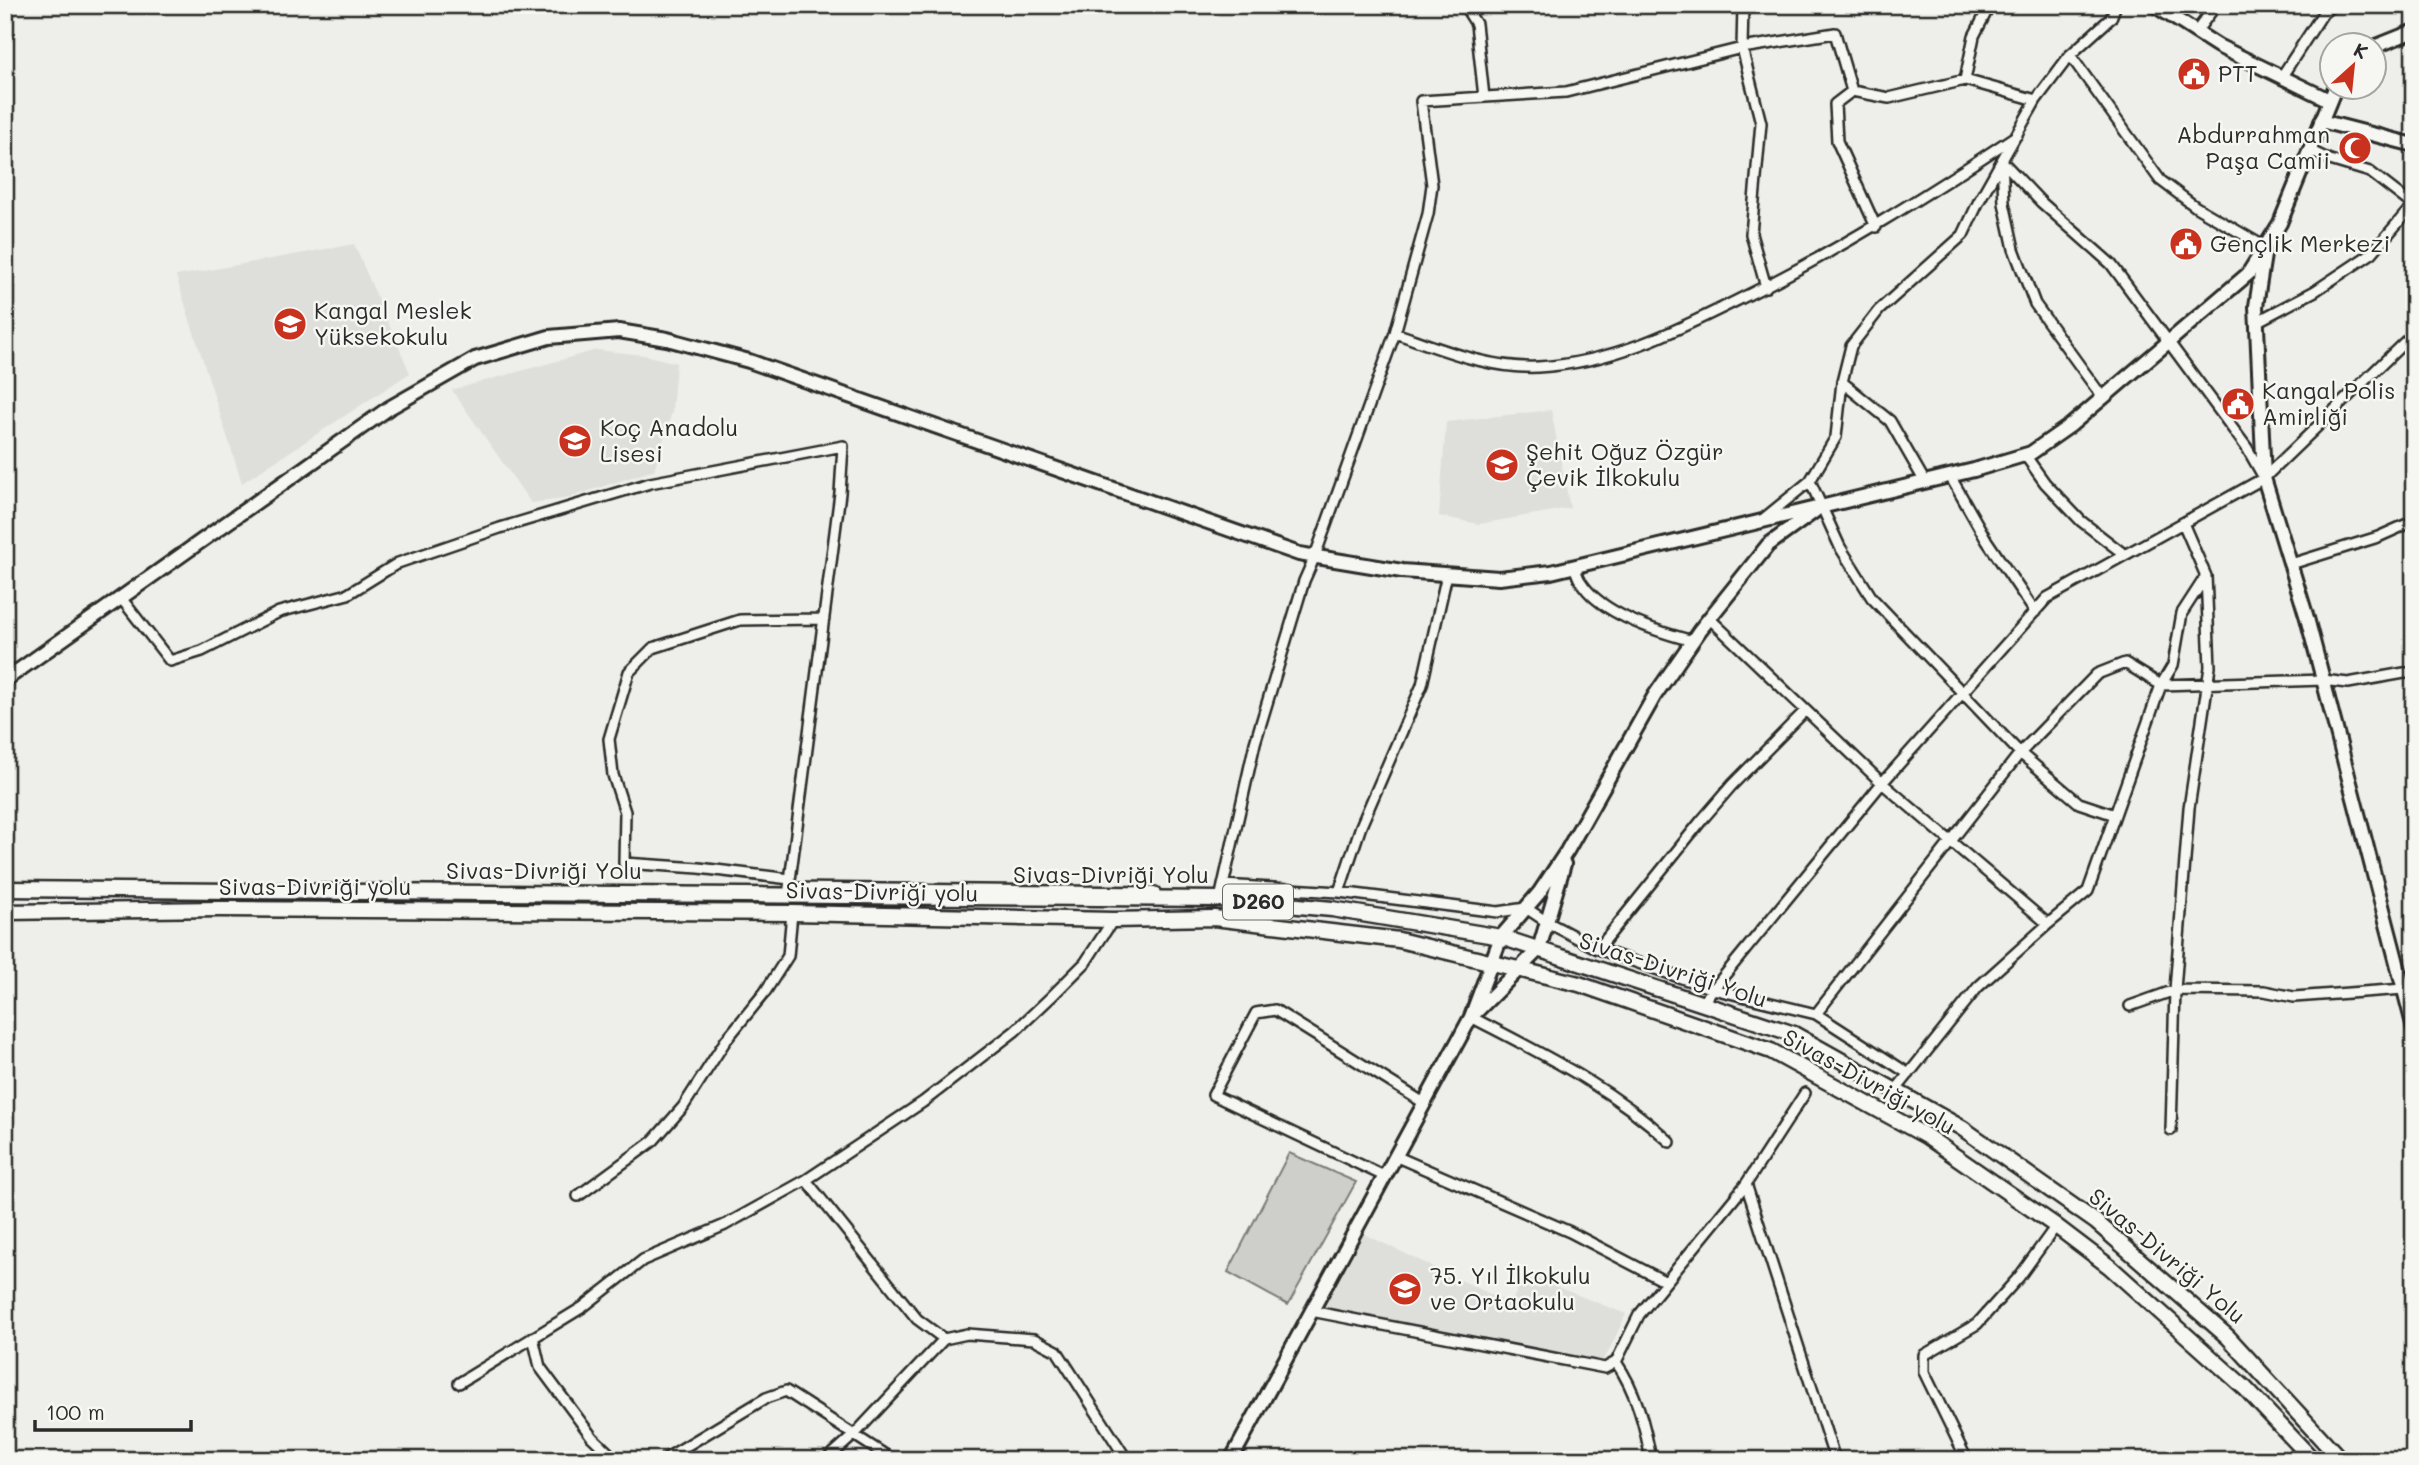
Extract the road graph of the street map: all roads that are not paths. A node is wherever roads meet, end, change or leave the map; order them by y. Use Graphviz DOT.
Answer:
graph roads {
  1 [pos="1464,5"];
  2 [pos="1743,5"];
  3 [pos="1990,5"];
  4 [pos="2116,5"];
  5 [pos="2154,5"];
  6 [pos="2216,5"];
  7 [pos="2333,5"];
  8 [pos="2414,31"];
  9 [pos="2196,32"];
  10 [pos="2388,41"];
  11 [pos="1742,48"];
  12 [pos="2070,55"];
  13 [pos="2282,76"];
  14 [pos="1965,80"];
  15 [pos="2318,89"];
  16 [pos="1852,91"];
  17 [pos="1484,97"];
  18 [pos="2036,100"];
  19 [pos="2329,102"];
  20 [pos="2321,121"];
  21 [pos="2017,135"];
  22 [pos="2414,145"];
  23 [pos="2309,150"];
  24 [pos="2002,161"];
  25 [pos="2413,206"];
  26 [pos="1876,227"];
  27 [pos="2266,247"];
  28 [pos="1766,287"];
  29 [pos="2256,322"];
  30 [pos="1395,333"];
  31 [pos="2414,333"];
  32 [pos="2168,343"];
  33 [pos="1842,382"];
  34 [pos="2103,398"];
  35 [pos="2025,455"];
  36 [pos="1950,476"];
  37 [pos="2264,478"];
  38 [pos="1810,481"];
  39 [pos="1925,482"];
  40 [pos="1821,507"];
  41 [pos="1760,521"];
  42 [pos="2414,521"];
  43 [pos="2183,523"];
  44 [pos="2125,555"];
  45 [pos="1315,556"];
  46 [pos="2291,564"];
  47 [pos="1574,566"];
  48 [pos="1447,574"];
  49 [pos="2206,576"];
  50 [pos="121,598"];
  51 [pos="2035,612"];
  52 [pos="1709,618"];
  53 [pos="824,619"];
  54 [pos="1693,640"];
  55 [pos="2414,673"];
  56 [pos="5,680"];
  57 [pos="2323,680"];
  58 [pos="2208,682"];
  59 [pos="2161,685"];
  60 [pos="1963,693"];
  61 [pos="1805,711"];
  62 [pos="2020,753"];
  63 [pos="1882,783"];
  64 [pos="2115,815"];
  65 [pos="1951,842"];
  66 [pos="1567,851"];
  67 [pos="790,879"];
  68 [pos="5,888"];
  69 [pos="1221,892"];
  70 [pos="1339,892"];
  71 [pos="1526,908"];
  72 [pos="5,912"];
  73 [pos="792,913"];
  74 [pos="1113,920"];
  75 [pos="1547,922"];
  76 [pos="2048,924"];
  77 [pos="1501,936"];
  78 [pos="1539,949"];
  79 [pos="1598,949"];
  80 [pos="1493,963"];
  81 [pos="1521,969"];
  82 [pos="1713,989"];
  83 [pos="2404,989"];
  84 [pos="2175,990"];
  85 [pos="1701,1004"];
  86 [pos="2130,1006"];
  87 [pos="1816,1013"];
  88 [pos="1471,1017"];
  89 [pos="2414,1028"];
  90 [pos="1909,1074"];
  91 [pos="1895,1091"];
  92 [pos="1805,1093"];
  93 [pos="1424,1103"];
  94 [pos="2171,1130"];
  95 [pos="1670,1142"];
  96 [pos="1395,1156"];
  97 [pos="1384,1176"];
  98 [pos="806,1180"];
  99 [pos="1746,1184"];
  100 [pos="578,1196"];
  101 [pos="2056,1226"];
  102 [pos="1665,1282"];
  103 [pos="1311,1311"];
  104 [pos="533,1337"];
  105 [pos="944,1339"];
  106 [pos="1616,1362"];
  107 [pos="459,1383"];
  108 [pos="853,1435"];
  109 [pos="616,1460"];
  110 [pos="663,1460"];
  111 [pos="826,1460"];
  112 [pos="893,1460"];
  113 [pos="1127,1460"];
  114 [pos="1231,1460"];
  115 [pos="1651,1460"];
  116 [pos="1835,1460"];
  117 [pos="1967,1460"];
  118 [pos="2313,1460"];
  119 [pos="2340,1460"];
  1 -- 17 [label="street"];
  2 -- 11 [label="street"];
  3 -- 14 [label="street"];
  4 -- 12 [label="street"];
  5 -- 9 [label="street"];
  6 -- 9 [label="street"];
  7 -- 13 [label="street"];
  8 -- 10 [label="street"];
  9 -- 13 [label="street"];
  11 -- 16 [label="street"];
  11 -- 17 [label="street"];
  11 -- 28 [label="street"];
  12 -- 18 [label="street"];
  12 -- 27 [label="street"];
  13 -- 15 [label="street"];
  14 -- 16 [label="street"];
  14 -- 18 [label="street"];
  16 -- 26 [label="street"];
  17 -- 30 [label="street"];
  18 -- 21 [label="street"];
  19 -- 20 [label="street"];
  20 -- 22 [label="street"];
  20 -- 23 [label="street"];
  21 -- 24 [label="street"];
  21 -- 26 [label="street"];
  23 -- 25 [label="street"];
  23 -- 27 [label="street"];
  24 -- 32 [label="street"];
  24 -- 33 [label="street"];
  24 -- 34 [label="street"];
  25 -- 29 [label="street"];
  26 -- 28 [label="street"];
  27 -- 29 [label="street"];
  27 -- 32 [label="street"];
  28 -- 30 [label="street"];
  29 -- 37 [label="street"];
  30 -- 45 [label="street"];
  31 -- 37 [label="street"];
  32 -- 34 [label="street"];
  32 -- 37 [label="street"];
  33 -- 38 [label="street"];
  33 -- 39 [label="street"];
  34 -- 35 [label="street"];
  35 -- 36 [label="street"];
  35 -- 44 [label="street"];
  36 -- 39 [label="street"];
  36 -- 51 [label="street"];
  37 -- 43 [label="street"];
  37 -- 46 [label="street"];
  38 -- 40 [label="street"];
  38 -- 41 [label="street"];
  39 -- 40 [label="street"];
  40 -- 41 [label="street"];
  40 -- 52 [label="street"];
  40 -- 60 [label="street"];
  41 -- 47 [label="street"];
  42 -- 46 [label="street"];
  43 -- 44 [label="street"];
  43 -- 49 [label="street"];
  44 -- 51 [label="street"];
  45 -- 48 [label="street"];
  45 -- 50 [label="street"];
  45 -- 69 [label="street"];
  46 -- 57 [label="street"];
  47 -- 48 [label="street"];
  47 -- 54 [label="street"];
  48 -- 70 [label="street"];
  49 -- 58 [label="street"];
  49 -- 59 [label="street"];
  50 -- 53 [label="street"];
  50 -- 56 [label="street"];
  51 -- 60 [label="street"];
  52 -- 54 [label="street"];
  52 -- 61 [label="street"];
  53 -- 67 [label="street"];
  53 -- 67 [label="street"];
  54 -- 66 [label="street"];
  55 -- 57 [label="street"];
  57 -- 58 [label="street"];
  57 -- 83 [label="street"];
  58 -- 59 [label="street"];
  58 -- 84 [label="street"];
  59 -- 62 [label="street"];
  59 -- 64 [label="street"];
  60 -- 62 [label="street"];
  60 -- 63 [label="street"];
  61 -- 63 [label="street"];
  61 -- 79 [label="street"];
  62 -- 64 [label="street"];
  62 -- 65 [label="street"];
  63 -- 65 [label="street"];
  63 -- 82 [label="street"];
  64 -- 76 [label="street"];
  65 -- 76 [label="street"];
  65 -- 87 [label="street"];
  66 -- 71 [label="street"];
  66 -- 75 [label="street"];
  67 -- 69 [label="street"];
  68 -- 69 [label="main road, Sivas-Divriği Yolu / D260"];
  69 -- 70 [label="street"];
  69 -- 77 [label="main road, Sivas-Divriği Yolu / D260"];
  70 -- 71 [label="street"];
  71 -- 75 [label="street"];
  71 -- 77 [label="street"];
  72 -- 73 [label="main road, Sivas-Divriği yolu / D260"];
  73 -- 74 [label="main road, Sivas-Divriği yolu / D260"];
  73 -- 100 [label="street"];
  74 -- 80 [label="main road, Sivas-Divriği yolu / D260"];
  74 -- 98 [label="street"];
  75 -- 78 [label="street"];
  75 -- 79 [label="street"];
  76 -- 90 [label="street"];
  77 -- 78 [label="main road, Sivas-Divriği Yolu / D260"];
  77 -- 80 [label="street"];
  78 -- 81 [label="street"];
  78 -- 85 [label="main road, Sivas-Divriği Yolu / D260"];
  79 -- 82 [label="street"];
  80 -- 81 [label="main road, Sivas-Divriği yolu / D260"];
  80 -- 88 [label="street"];
  81 -- 88 [label="street"];
  81 -- 101 [label="main road, Sivas-Divriği yolu / D260"];
  82 -- 85 [label="street"];
  82 -- 87 [label="street"];
  83 -- 84 [label="street"];
  83 -- 89 [label="street"];
  84 -- 86 [label="street"];
  84 -- 94 [label="street"];
  85 -- 91 [label="main road, Sivas-Divriği Yolu / D260"];
  87 -- 90 [label="street"];
  88 -- 93 [label="street"];
  88 -- 95 [label="street"];
  90 -- 91 [label="street"];
  91 -- 119 [label="main road, Sivas-Divriği Yolu / D260"];
  92 -- 99 [label="street"];
  93 -- 96 [label="street"];
  93 -- 97 [label="street"];
  96 -- 97 [label="street"];
  96 -- 102 [label="street"];
  97 -- 103 [label="street"];
  98 -- 104 [label="street"];
  98 -- 105 [label="street"];
  99 -- 102 [label="street"];
  99 -- 116 [label="street"];
  101 -- 117 [label="street"];
  101 -- 118 [label="main road, Sivas-Divriği yolu / D260"];
  102 -- 106 [label="street"];
  103 -- 106 [label="street"];
  103 -- 114 [label="street"];
  104 -- 107 [label="street"];
  104 -- 109 [label="street"];
  105 -- 108 [label="street"];
  105 -- 113 [label="street"];
  106 -- 115 [label="street"];
  108 -- 110 [label="street"];
  108 -- 111 [label="street"];
  108 -- 112 [label="street"];
}
